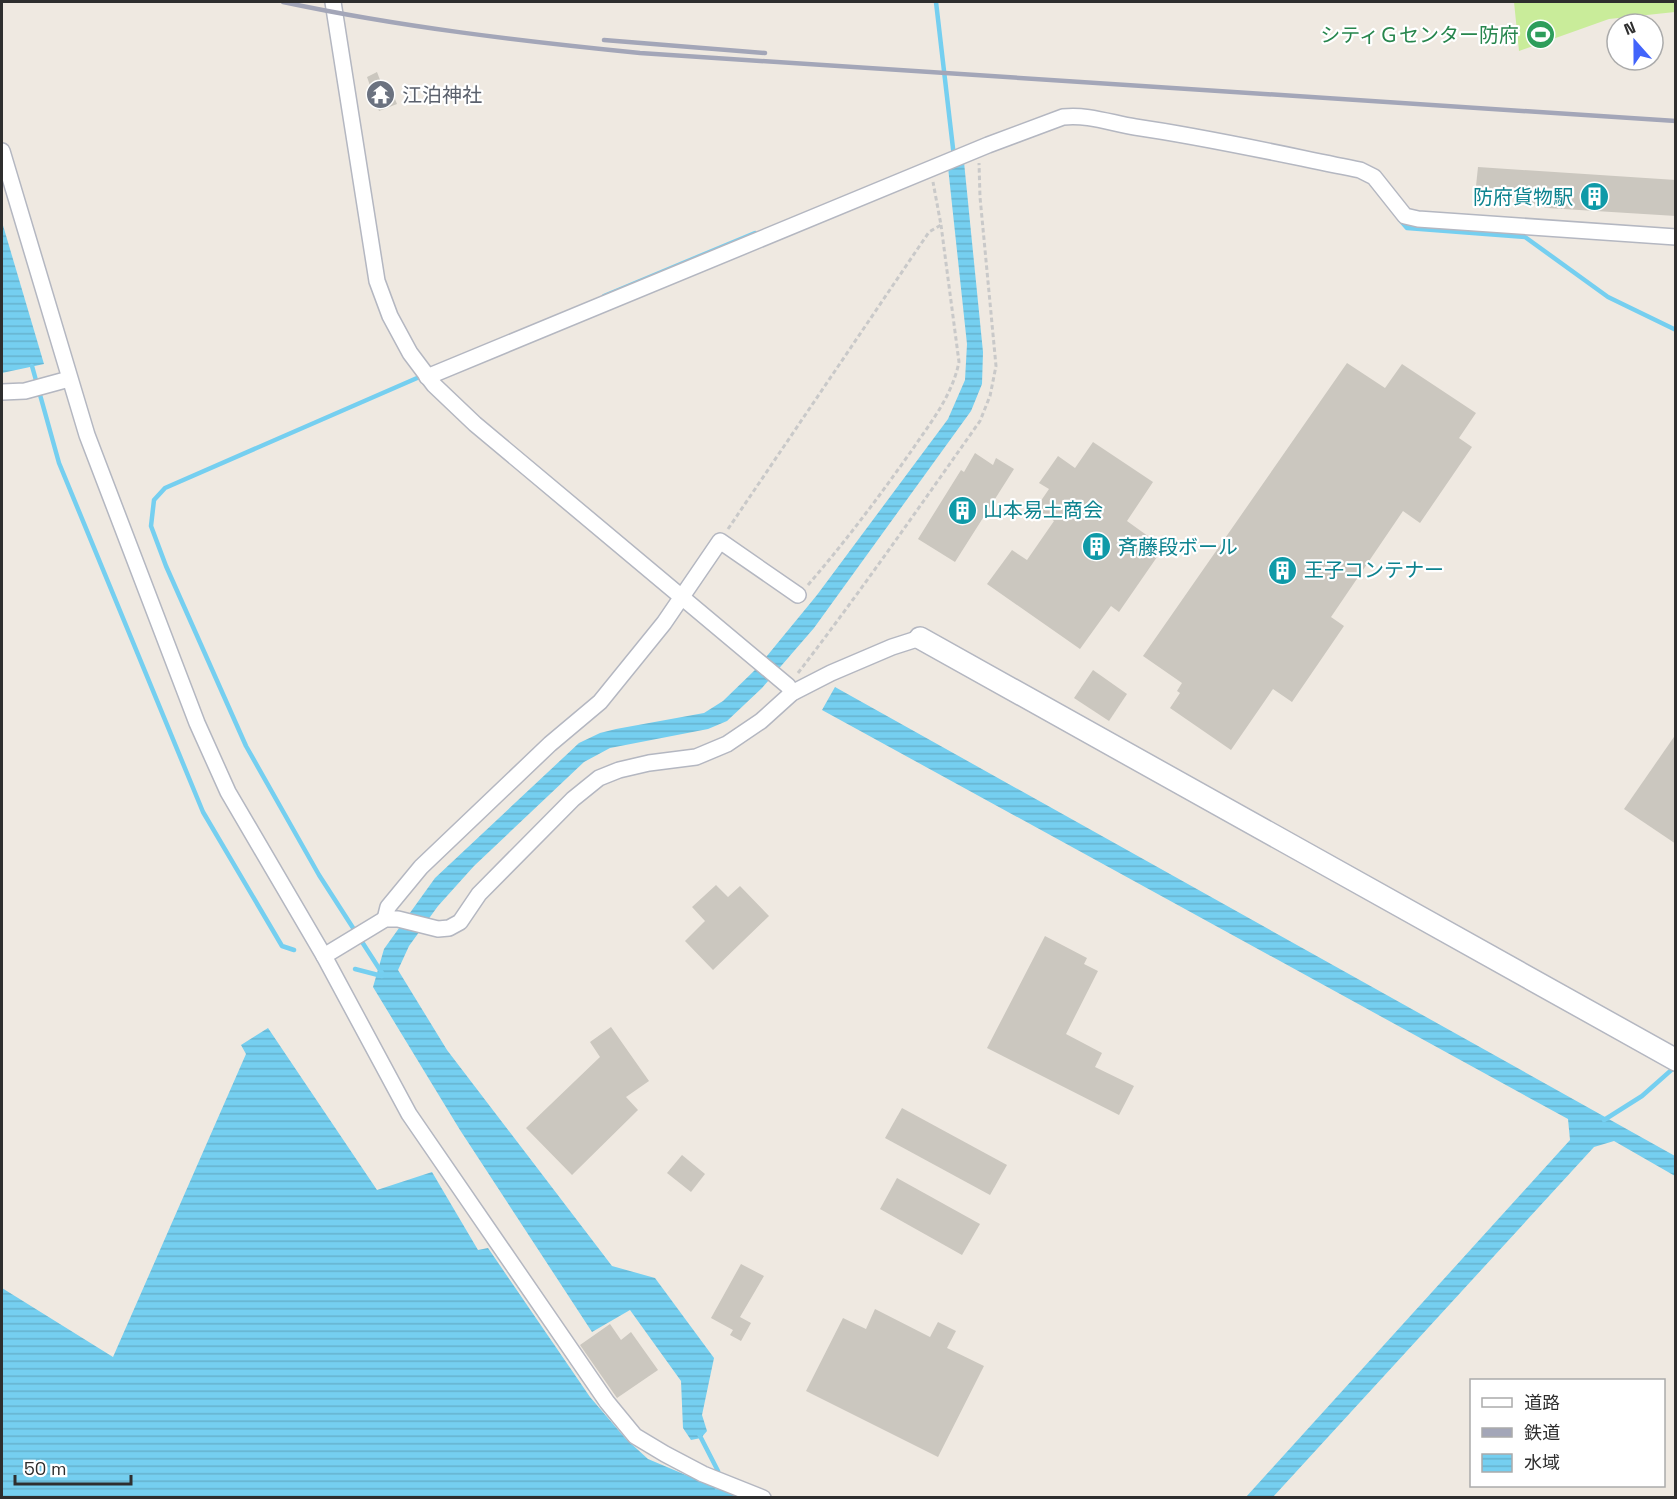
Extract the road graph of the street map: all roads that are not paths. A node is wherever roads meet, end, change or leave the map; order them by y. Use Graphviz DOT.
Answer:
graph roads {
  1 [pos="333,2"];
  2 [pos="2,151"];
  3 [pos="1676,237"];
  4 [pos="427,377"];
  5 [pos="69,378"];
  6 [pos="2,392"];
  7 [pos="681,595"];
  8 [pos="798,596"];
  9 [pos="920,638"];
  10 [pos="786,686"];
  11 [pos="385,921"];
  12 [pos="324,956"];
  13 [pos="1676,1060"];
  14 [pos="764,1497"];
  1 -- 4 [label="street"];
  2 -- 5 [label="street"];
  3 -- 4 [label="street"];
  4 -- 7 [label="street"];
  5 -- 6 [label="street"];
  5 -- 12 [label="street"];
  7 -- 8 [label="street"];
  7 -- 10 [label="street"];
  7 -- 11 [label="street"];
  9 -- 10 [label="street"];
  9 -- 13 [label="street"];
  10 -- 11 [label="street"];
  11 -- 12 [label="street"];
  12 -- 14 [label="street"];
}
